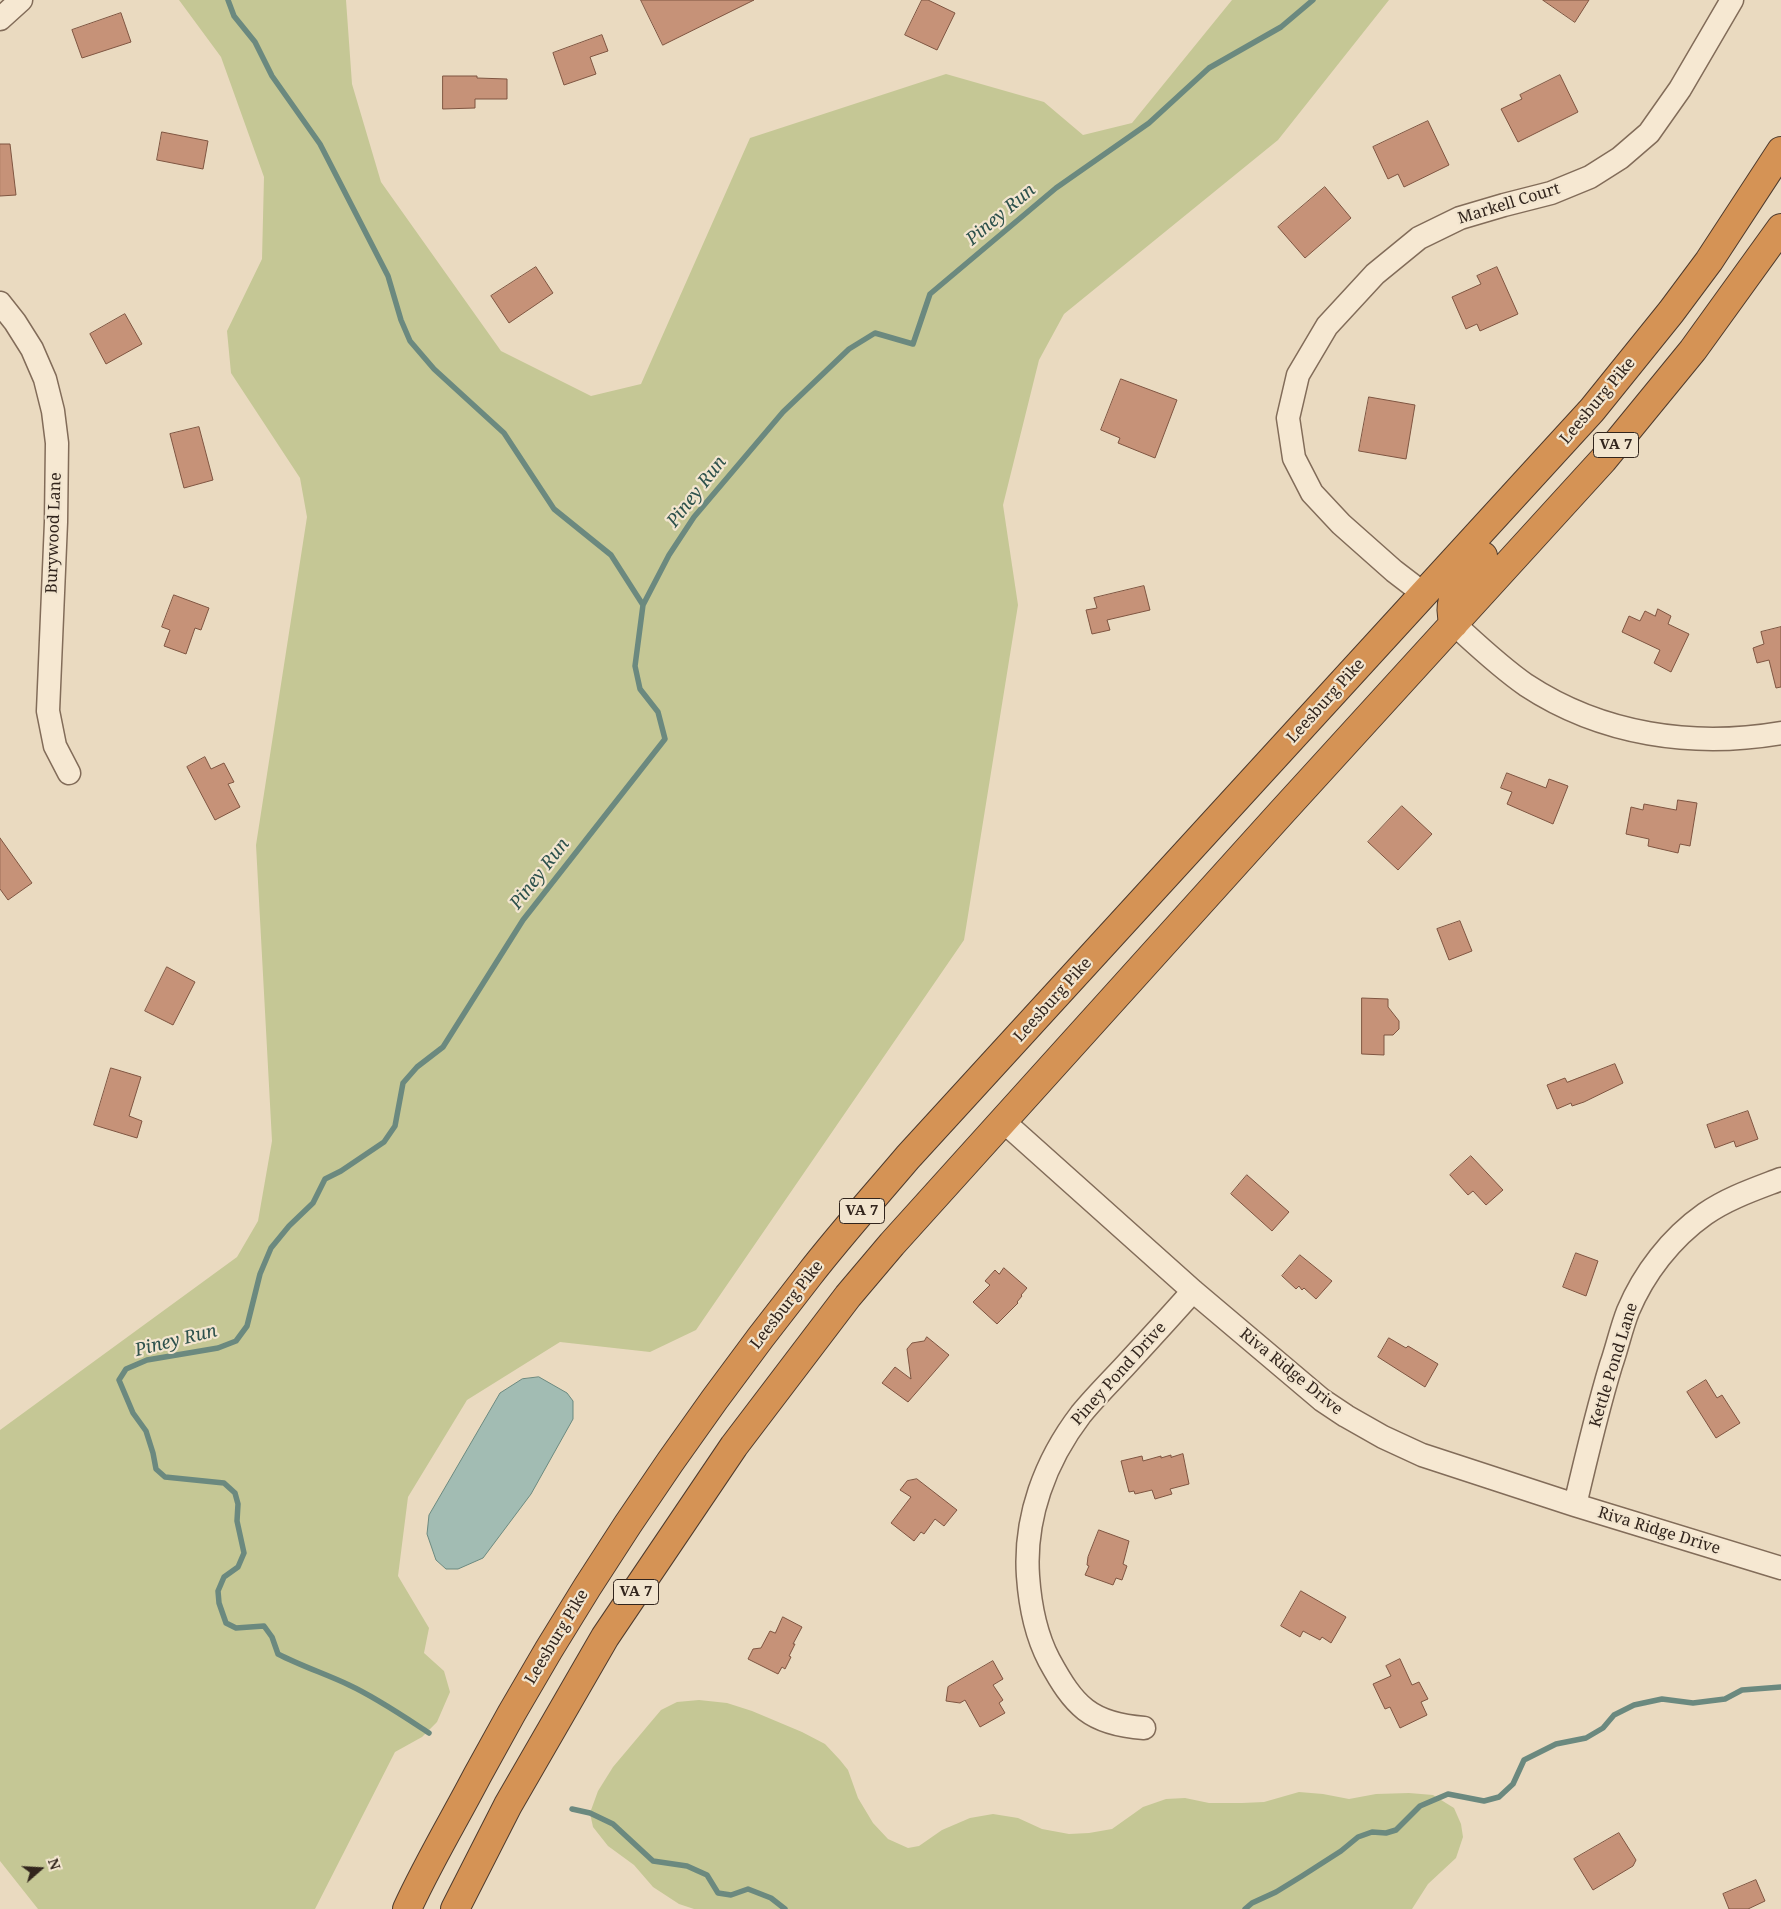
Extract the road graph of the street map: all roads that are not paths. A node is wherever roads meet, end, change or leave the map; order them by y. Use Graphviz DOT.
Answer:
graph roads {
  1 [pos="22,0"];
  2 [pos="1732,0"];
  3 [pos="0,19"];
  4 [pos="1781,151"];
  5 [pos="1781,228"];
  6 [pos="0,303"];
  7 [pos="1592,410"];
  8 [pos="1424,594"];
  9 [pos="1454,624"];
  10 [pos="1781,733"];
  11 [pos="69,773"];
  12 [pos="1003,1121"];
  13 [pos="1781,1179"];
  14 [pos="1193,1291"];
  15 [pos="1575,1505"];
  16 [pos="1781,1568"];
  17 [pos="1144,1728"];
  18 [pos="408,1909"];
  19 [pos="455,1909"];
  1 -- 3 [label="street"];
  2 -- 8 [label="street, Markell Court"];
  4 -- 7 [label="highway, Leesburg Pike / VA 7"];
  5 -- 9 [label="highway, VA 7"];
  6 -- 11 [label="street, Burywood Lane"];
  7 -- 8 [label="highway, Leesburg Pike / VA 7"];
  7 -- 9 [label="highway"];
  8 -- 18 [label="highway, Leesburg Pike / VA 7"];
  9 -- 10 [label="street"];
  9 -- 12 [label="highway, VA 7"];
  12 -- 14 [label="street, Riva Ridge Drive"];
  12 -- 19 [label="highway, VA 7"];
  13 -- 15 [label="street, Kettle Pond Lane"];
  14 -- 15 [label="street, Riva Ridge Drive"];
  14 -- 17 [label="street, Piney Pond Drive"];
  15 -- 16 [label="street, Riva Ridge Drive"];
}
